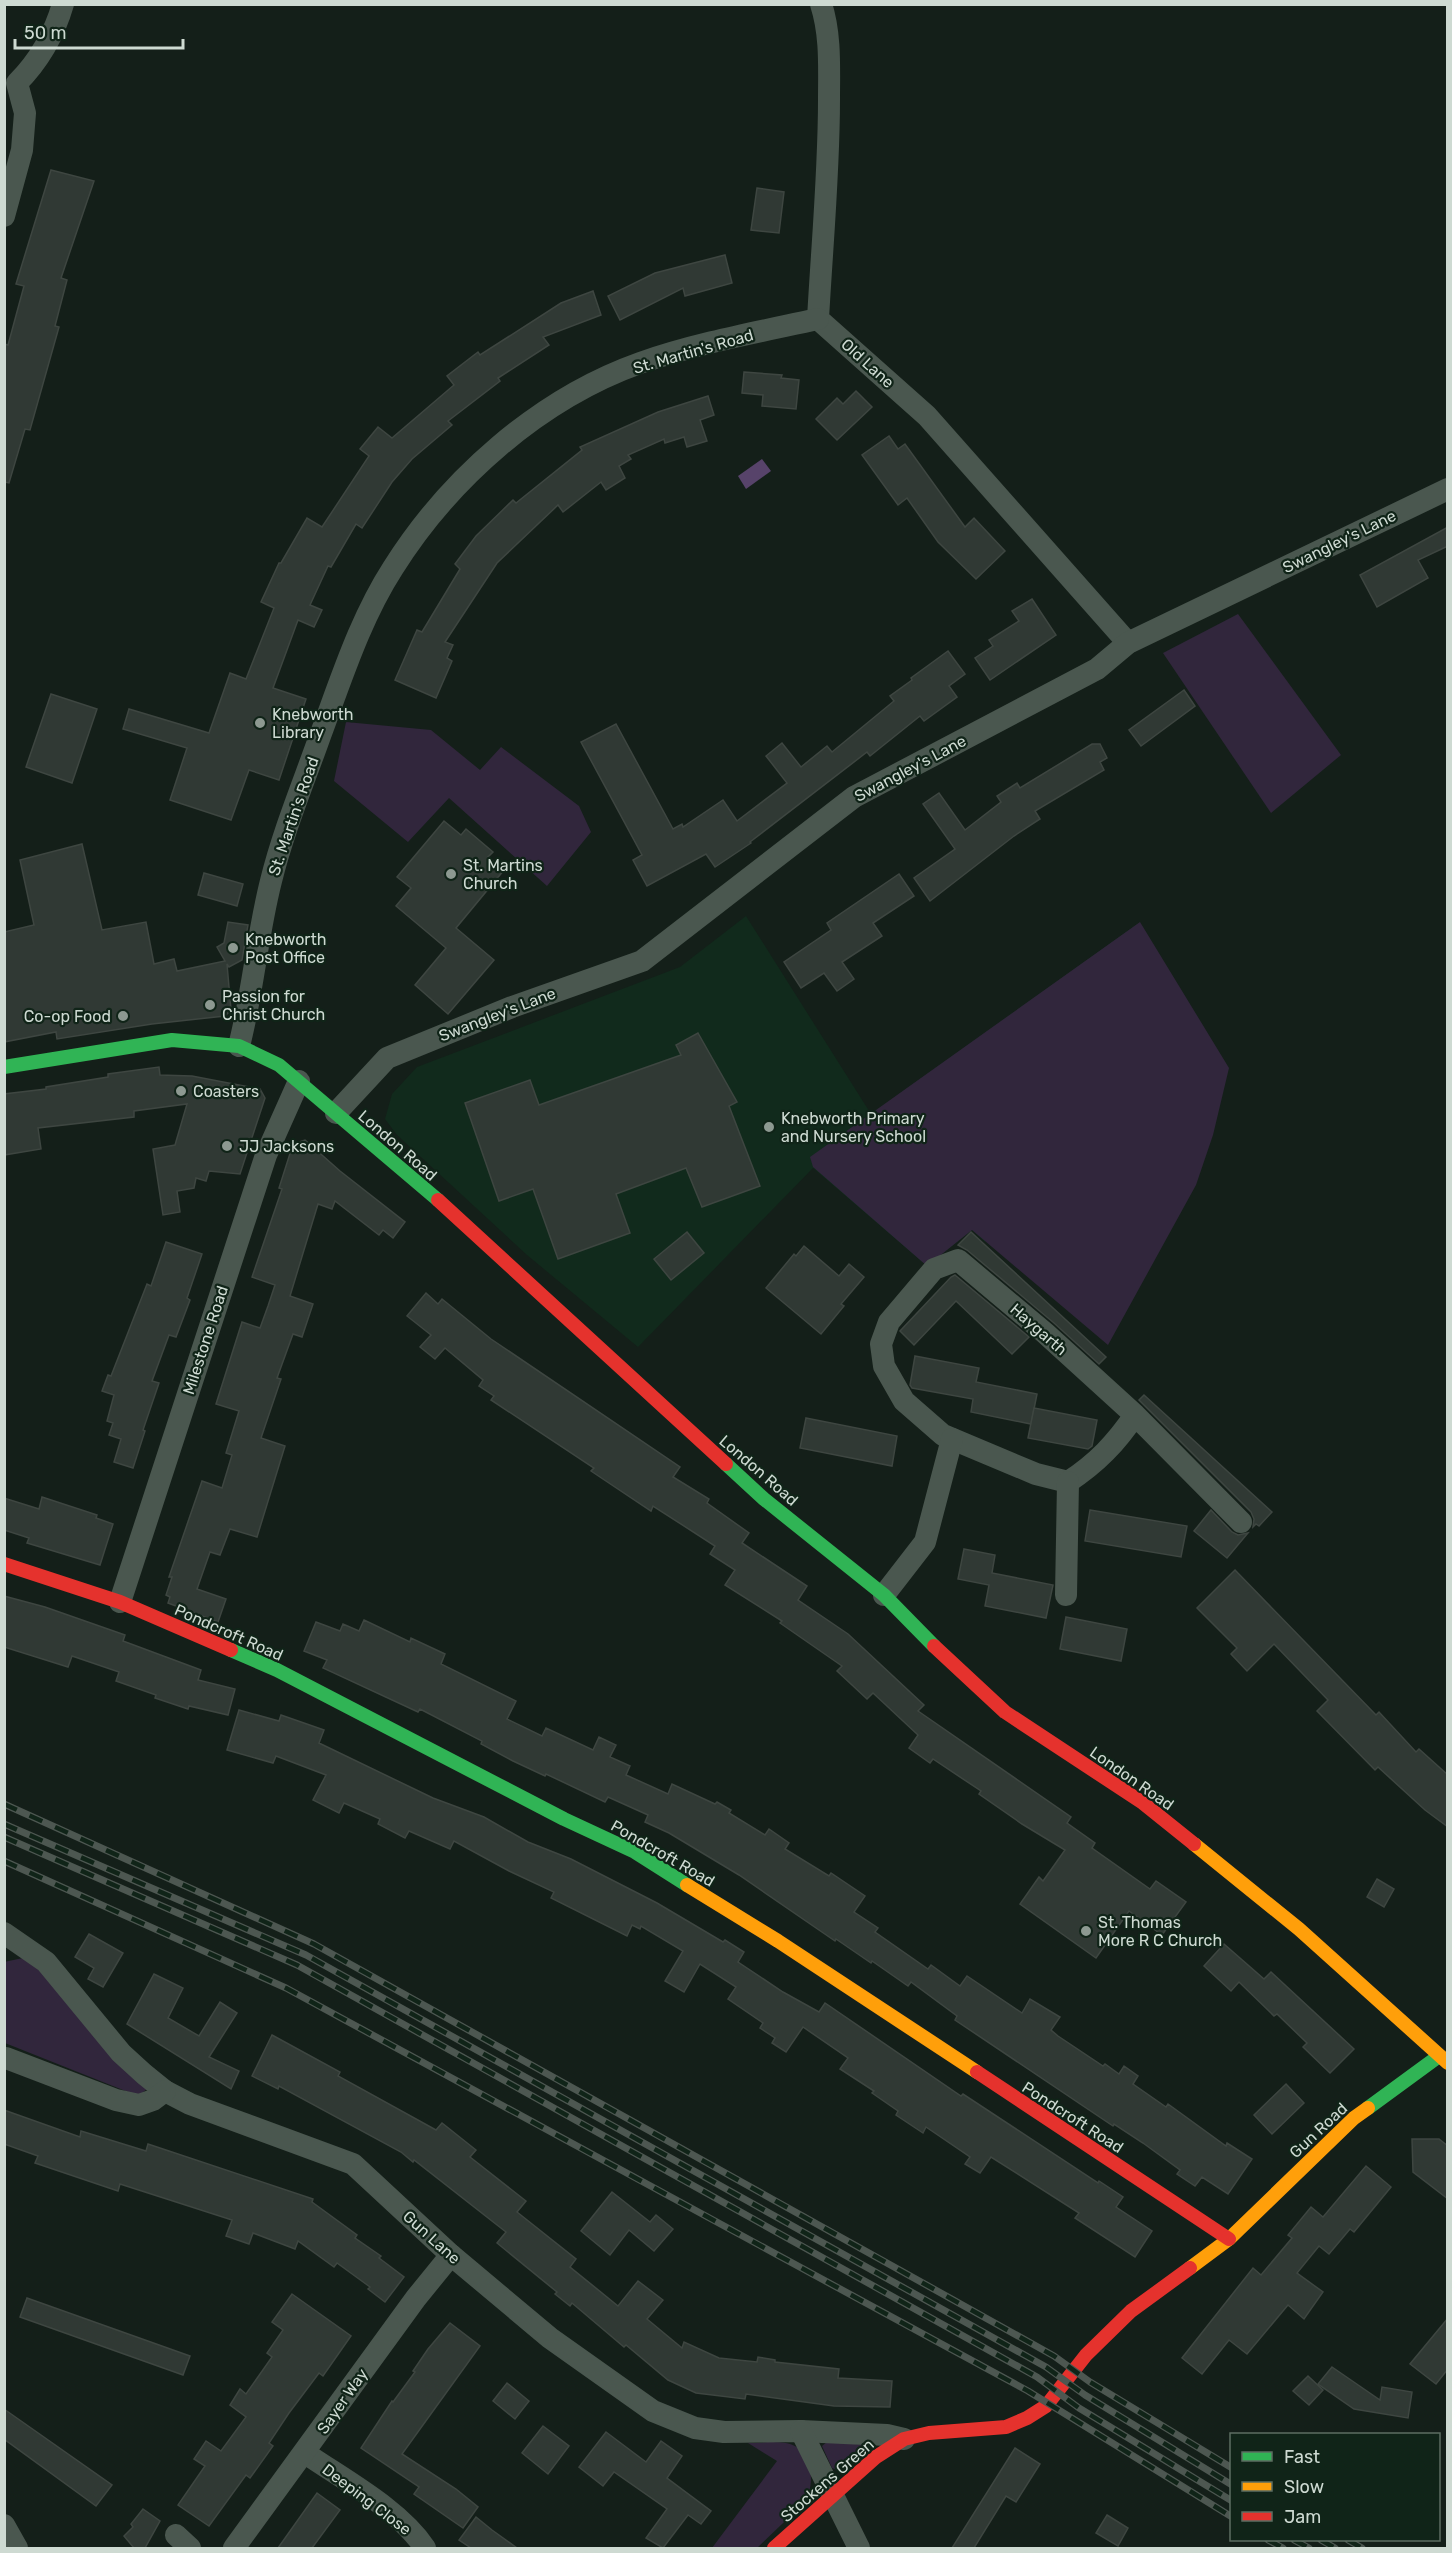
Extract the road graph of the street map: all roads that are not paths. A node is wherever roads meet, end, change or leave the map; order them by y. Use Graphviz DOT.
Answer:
graph roads {
  1 [pos="63,4"];
  2 [pos="820,4"];
  3 [pos="11,80"];
  4 [pos="4,216"];
  5 [pos="818,319"];
  6 [pos="1448,489"];
  7 [pos="1128,643"];
  8 [pos="239,1046"];
  9 [pos="4,1068"];
  10 [pos="299,1081"];
  11 [pos="336,1113"];
  12 [pos="1135,1415"];
  13 [pos="952,1439"];
  14 [pos="1068,1482"];
  15 [pos="1241,1522"];
  16 [pos="4,1564"];
  17 [pos="884,1595"];
  18 [pos="1066,1595"];
  19 [pos="120,1602"];
  20 [pos="4,1933"];
  21 [pos="6,2058"];
  22 [pos="1443,2060"];
  23 [pos="165,2091"];
  24 [pos="1229,2239"];
  25 [pos="451,2255"];
  26 [pos="801,2432"];
  27 [pos="904,2439"];
  28 [pos="305,2453"];
  29 [pos="831,2495"];
  30 [pos="4,2525"];
  31 [pos="17,2548"];
  32 [pos="234,2548"];
  33 [pos="425,2548"];
  34 [pos="774,2548"];
  35 [pos="859,2548"];
  1 -- 3 [label="street"];
  2 -- 5 [label="street"];
  3 -- 4 [label="street"];
  5 -- 7 [label="street, Old Lane"];
  5 -- 8 [label="street, St. Martin's Road"];
  6 -- 7 [label="street, Swangley's Lane"];
  7 -- 11 [label="street, Swangley's Lane"];
  8 -- 9 [label="street, London Road"];
  8 -- 10 [label="street, London Road"];
  10 -- 11 [label="street, London Road"];
  10 -- 19 [label="street, Milestone Road"];
  11 -- 17 [label="street, London Road"];
  12 -- 13 [label="street, Haygarth"];
  12 -- 14 [label="street"];
  12 -- 15 [label="street"];
  13 -- 14 [label="street, Haygarth"];
  13 -- 17 [label="street"];
  14 -- 18 [label="street"];
  16 -- 19 [label="street, Pondcroft Road"];
  17 -- 22 [label="street, London Road"];
  19 -- 24 [label="street, Pondcroft Road"];
  20 -- 23 [label="street, Gun Lane"];
  21 -- 23 [label="street"];
  22 -- 24 [label="street, Gun Road"];
  23 -- 25 [label="street, Gun Lane"];
  24 -- 27 [label="street, Gun Road"];
  25 -- 26 [label="street, Gun Lane"];
  25 -- 28 [label="street, Sayer Way"];
  26 -- 27 [label="street, Gun Lane"];
  26 -- 29 [label="street"];
  27 -- 29 [label="street, Stockens Green"];
  28 -- 32 [label="street, Sayer Way"];
  28 -- 33 [label="street, Deeping Close"];
  29 -- 34 [label="street, Stockens Green"];
  29 -- 35 [label="street"];
  30 -- 31 [label="street"];
}
